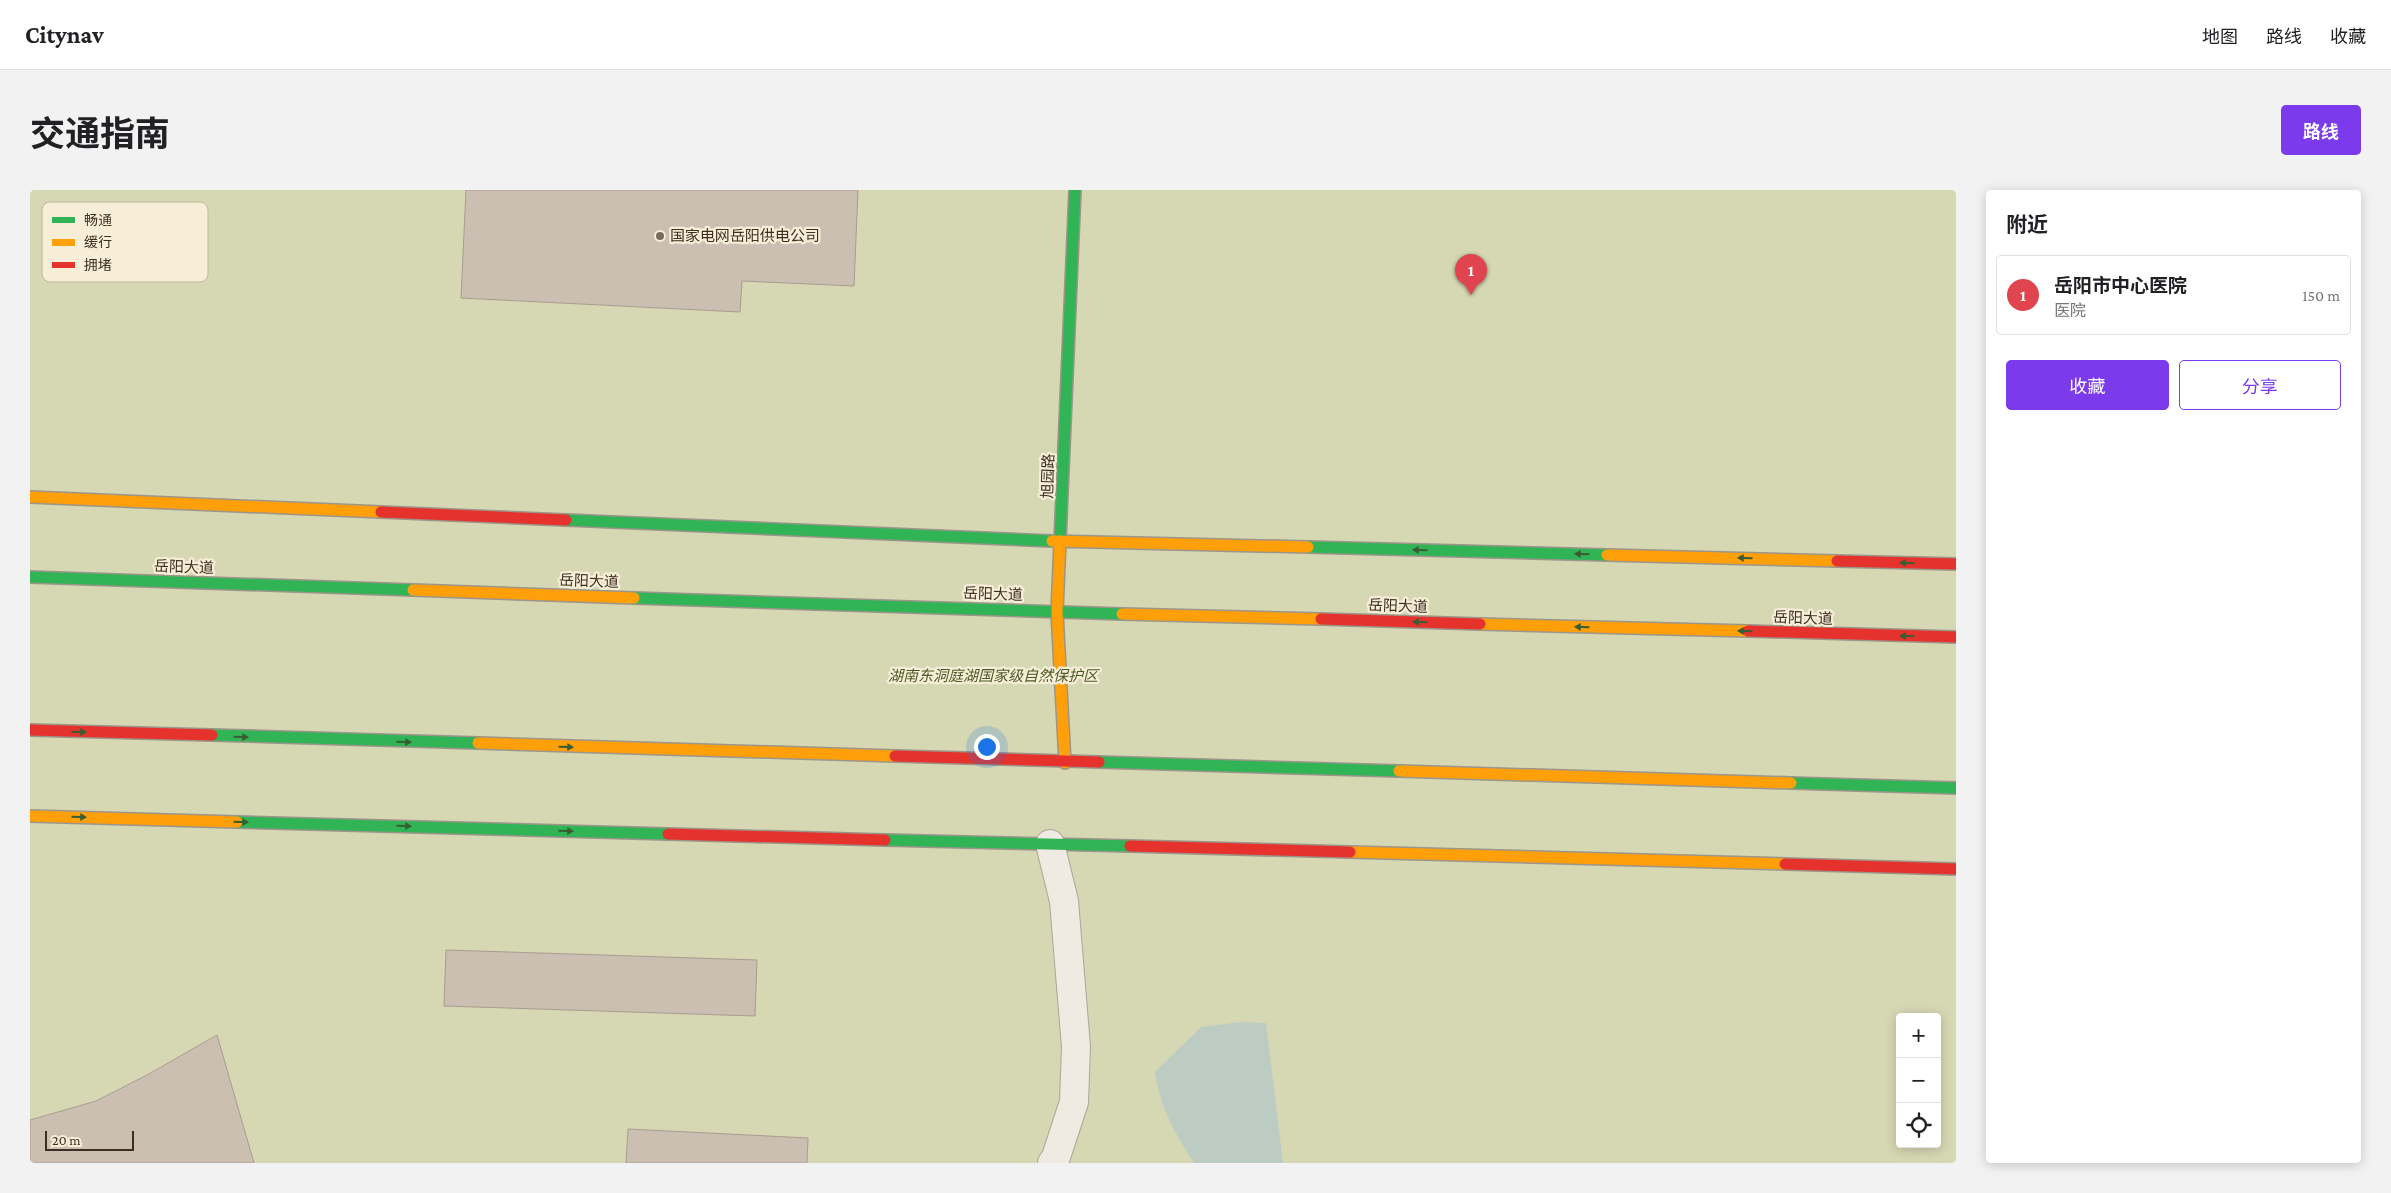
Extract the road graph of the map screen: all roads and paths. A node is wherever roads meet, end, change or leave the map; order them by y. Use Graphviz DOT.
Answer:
graph roads {
  1 [pos="1075,190"];
  2 [pos="30,497"];
  3 [pos="1060,541"];
  4 [pos="1956,564"];
  5 [pos="30,577"];
  6 [pos="1057,612"];
  7 [pos="1956,637"];
  8 [pos="30,730"];
  9 [pos="1065,763"];
  10 [pos="1956,788"];
  11 [pos="30,816"];
  12 [pos="1050,844"];
  13 [pos="1956,869"];
  14 [pos="1052,1163"];
  1 -- 3 [label="main road, 旭园路"];
  2 -- 3 [label="main road"];
  4 -- 3 [label="main road, one-way"];
  3 -- 6 [label="main road, 旭园路"];
  5 -- 6 [label="main road, 岳阳大道"];
  7 -- 6 [label="main road, 岳阳大道, one-way"];
  6 -- 9 [label="main road, 旭园路"];
  8 -- 9 [label="main road, one-way"];
  9 -- 10 [label="main road"];
  11 -- 12 [label="main road, one-way"];
  12 -- 13 [label="main road"];
  12 -- 14 [label="street"];
}
